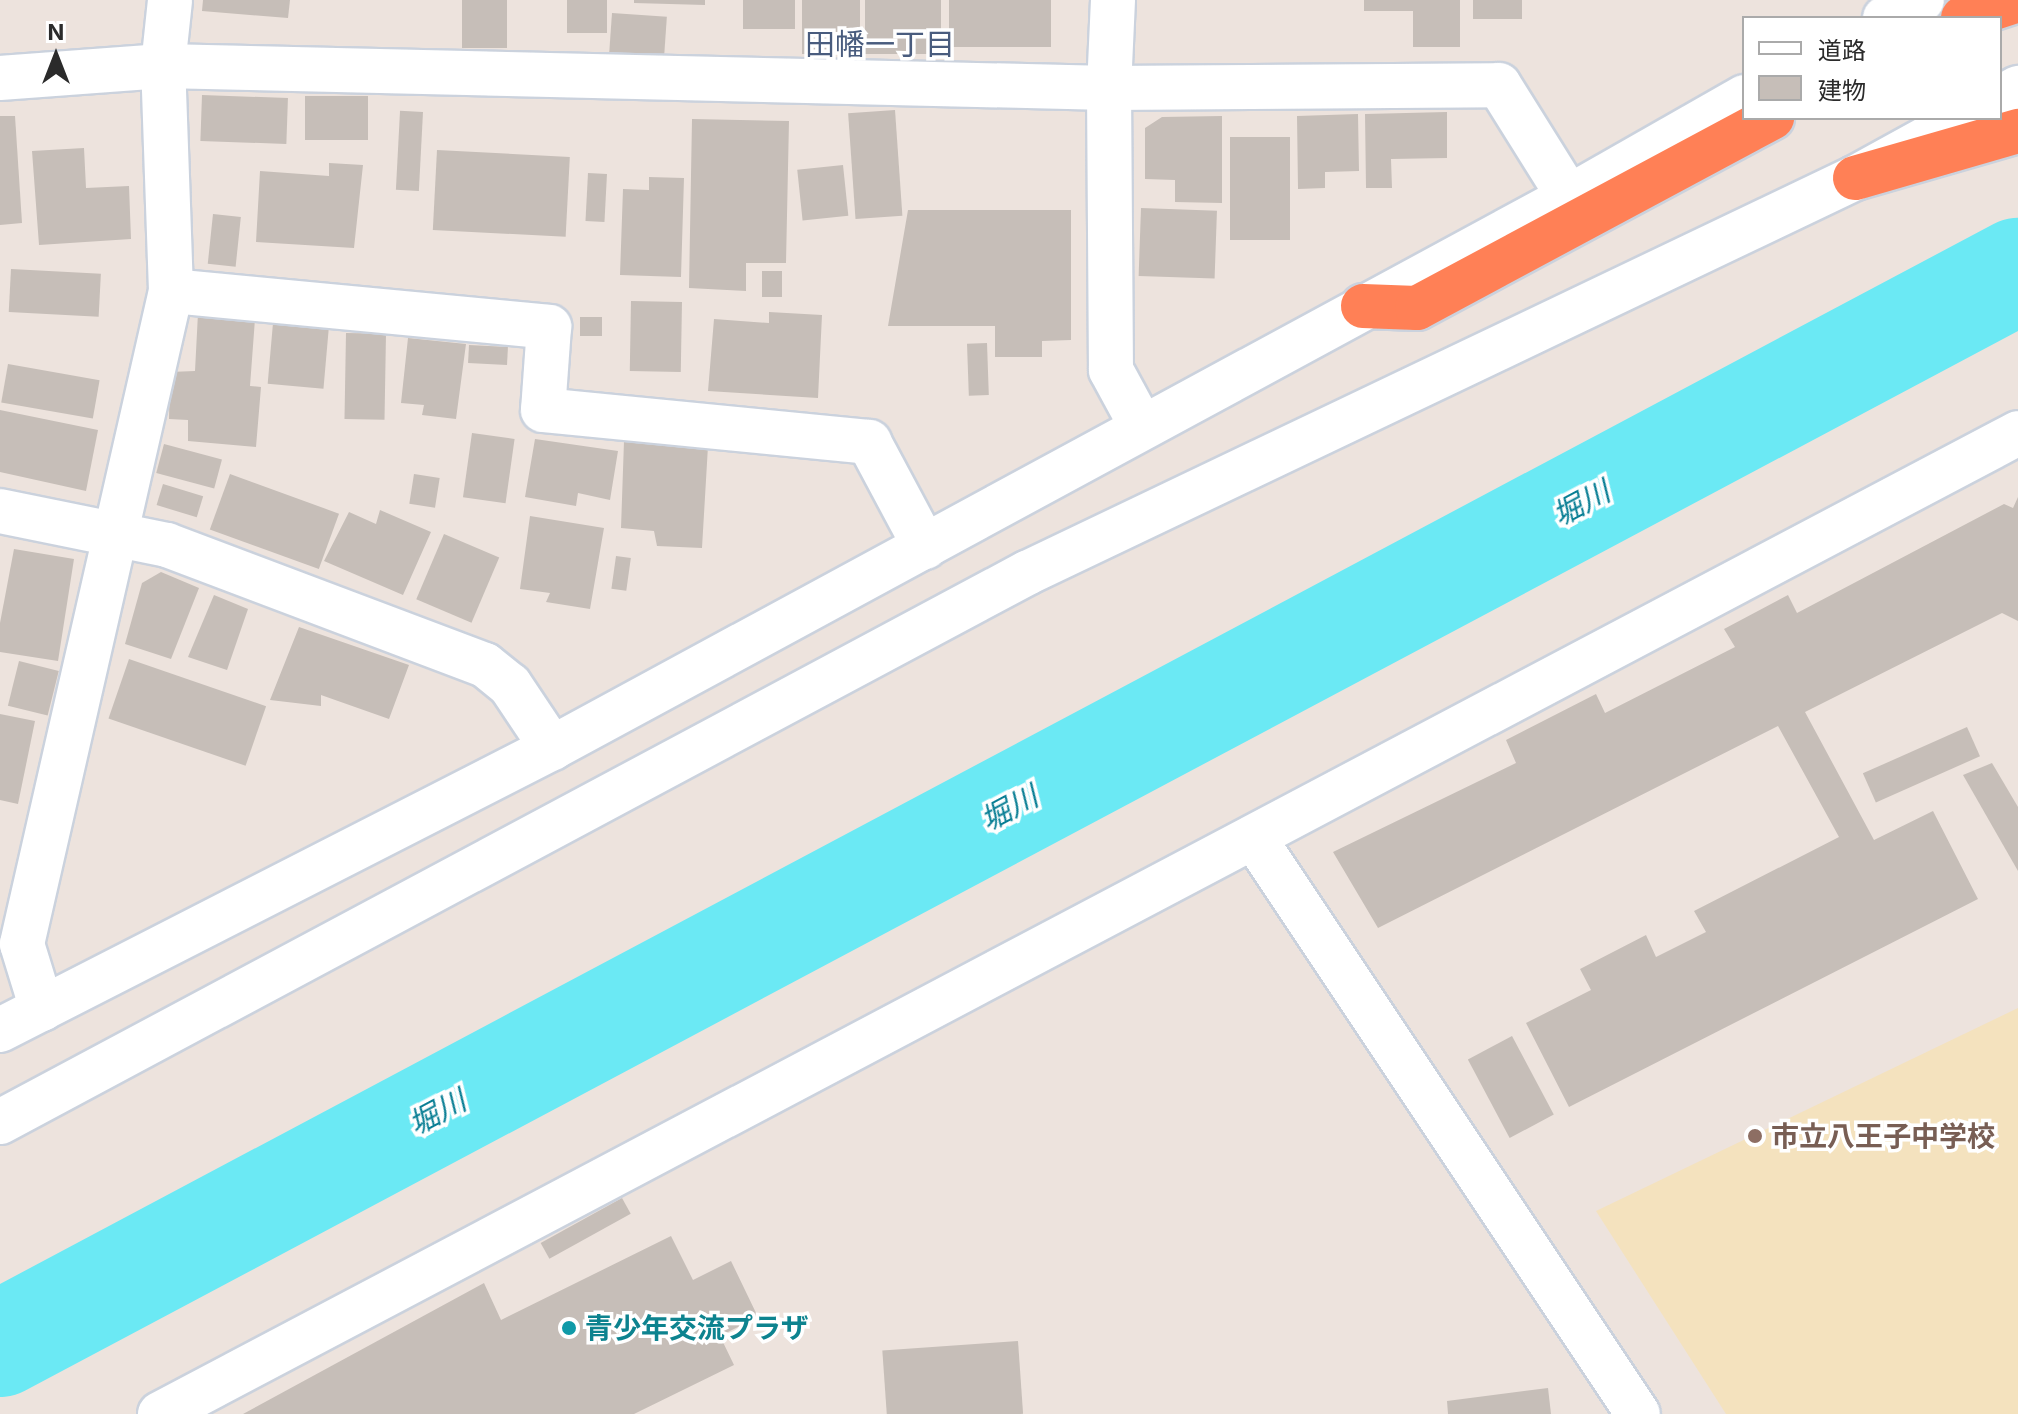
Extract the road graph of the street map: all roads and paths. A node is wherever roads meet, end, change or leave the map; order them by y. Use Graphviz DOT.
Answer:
graph roads {
  1 [pos="170,0"];
  2 [pos="1113,0"];
  3 [pos="1922,0"];
  4 [pos="2018,0"];
  5 [pos="1889,16"];
  6 [pos="1969,16"];
  7 [pos="163,66"];
  8 [pos="0,78"];
  9 [pos="1109,88"];
  10 [pos="1742,98"];
  11 [pos="1768,120"];
  12 [pos="1960,120"];
  13 [pos="2018,131"];
  14 [pos="1855,178"];
  15 [pos="1569,197"];
  16 [pos="171,291"];
  17 [pos="1363,306"];
  18 [pos="1142,427"];
  19 [pos="2018,433"];
  20 [pos="0,511"];
  21 [pos="117,532"];
  22 [pos="925,547"];
  23 [pos="552,748"];
  24 [pos="1254,838"];
  25 [pos="42,1009"];
  26 [pos="0,1030"];
  27 [pos="0,1122"];
  28 [pos="160,1414"];
  29 [pos="1638,1414"];
  1 -- 7 [label="street"];
  2 -- 9 [label="street"];
  3 -- 5 [label="street"];
  4 -- 6 [label="highway"];
  7 -- 8 [label="street"];
  7 -- 9 [label="street"];
  7 -- 16 [label="street"];
  9 -- 15 [label="street"];
  9 -- 18 [label="street"];
  10 -- 15 [label="street"];
  11 -- 17 [label="highway"];
  12 -- 14 [label="street"];
  13 -- 14 [label="highway"];
  14 -- 27 [label="street"];
  15 -- 17 [label="street"];
  16 -- 21 [label="street"];
  16 -- 22 [label="street"];
  17 -- 18 [label="street"];
  18 -- 22 [label="street"];
  19 -- 24 [label="street"];
  20 -- 21 [label="street"];
  21 -- 23 [label="street"];
  21 -- 25 [label="street"];
  22 -- 23 [label="street"];
  23 -- 25 [label="street"];
  24 -- 28 [label="street"];
  24 -- 29 [label="street"];
  25 -- 26 [label="street"];
}
